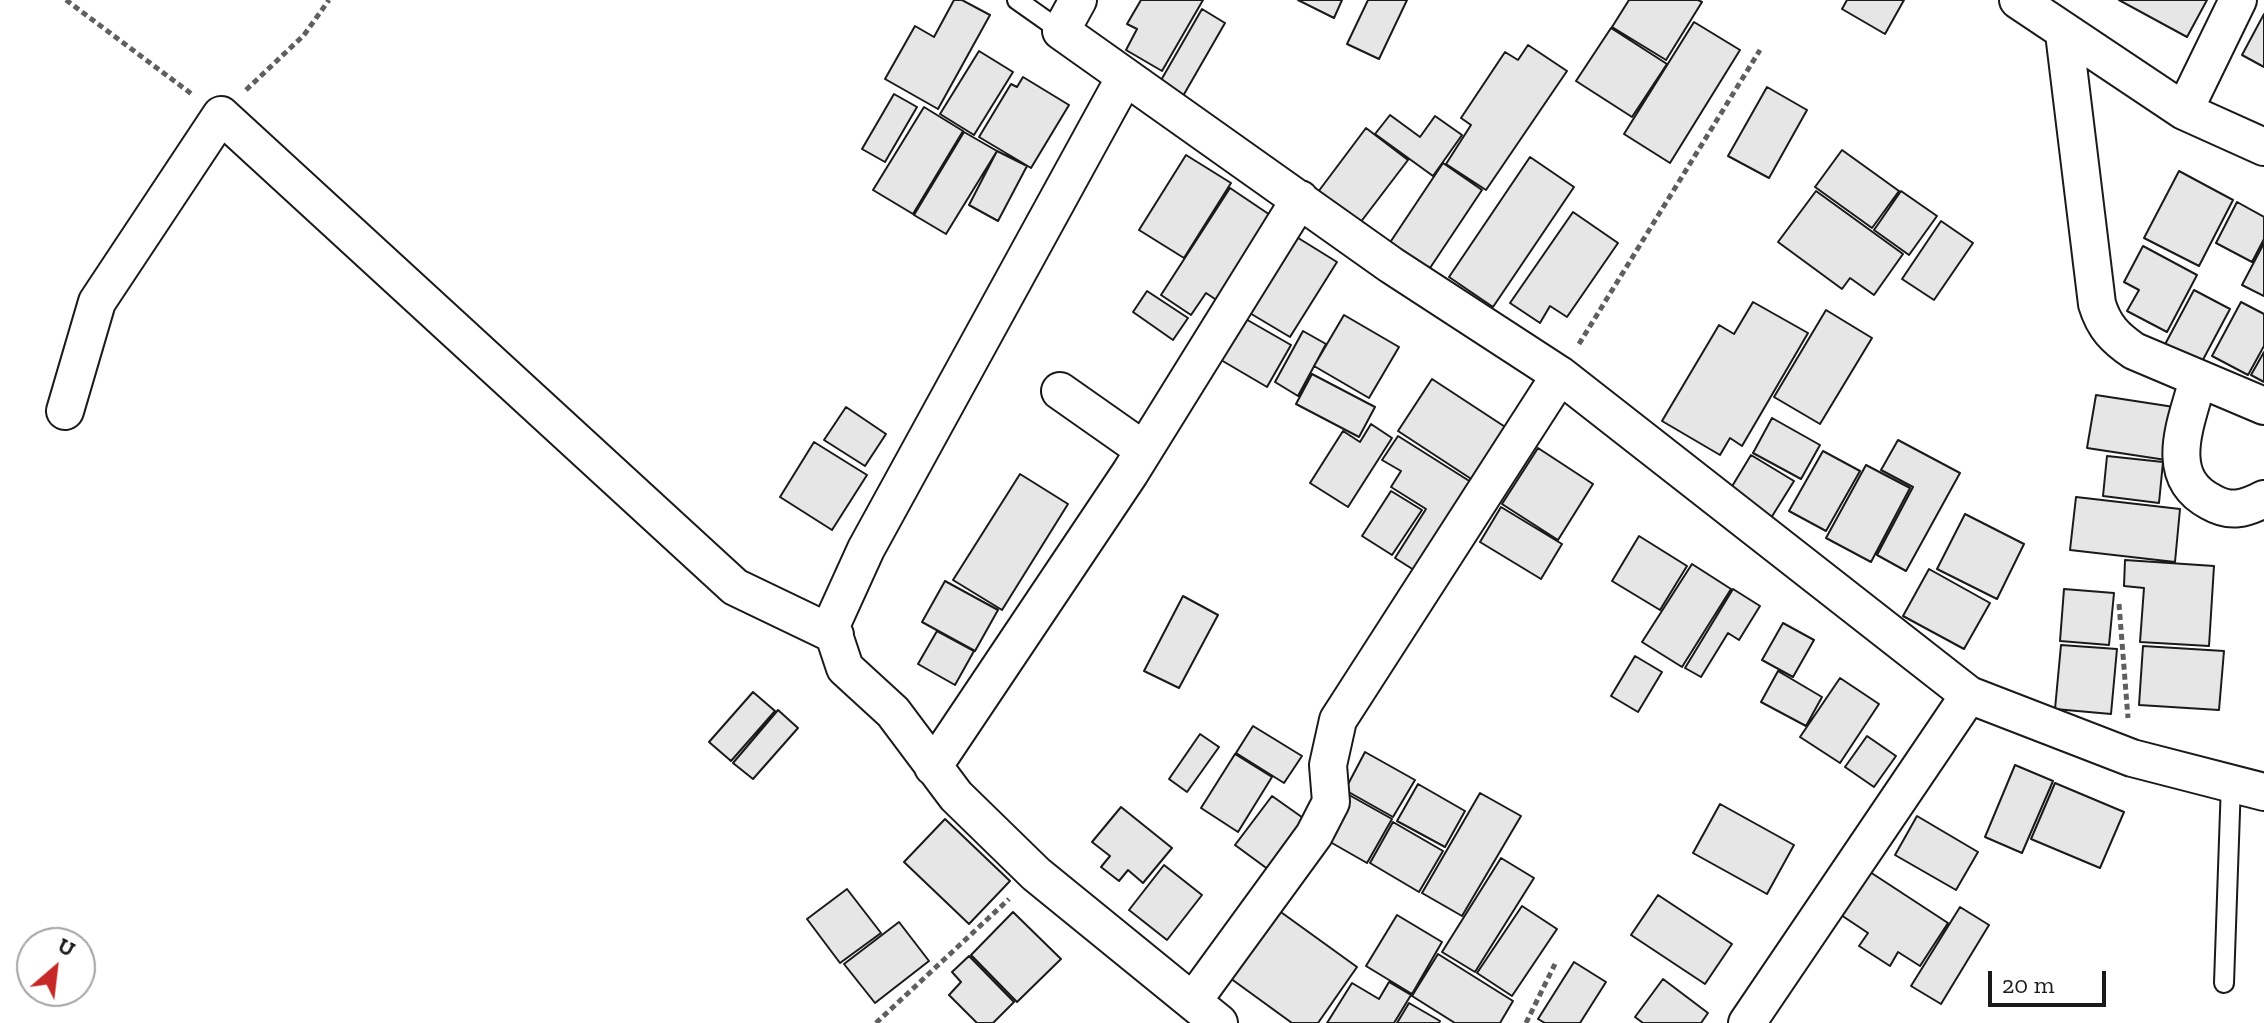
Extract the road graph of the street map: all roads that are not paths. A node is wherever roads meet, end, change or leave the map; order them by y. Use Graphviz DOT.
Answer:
graph roads {
  1 [pos="1017,0"];
  2 [pos="1078,0"];
  3 [pos="2018,0"];
  4 [pos="2238,0"];
  5 [pos="1061,31"];
  6 [pos="2064,33"];
  7 [pos="1125,77"];
  8 [pos="2184,111"];
  9 [pos="2264,147"];
  10 [pos="1300,199"];
  11 [pos="1560,375"];
  12 [pos="2198,379"];
  13 [pos="1060,391"];
  14 [pos="2264,406"];
  15 [pos="65,411"];
  16 [pos="1144,450"];
  17 [pos="2264,499"];
  18 [pos="835,635"];
  19 [pos="1969,695"];
  20 [pos="933,767"];
  21 [pos="2248,787"];
  22 [pos="2224,983"];
  23 [pos="1206,1012"];
  24 [pos="1747,1023"];
  1 -- 5 [label="lane"];
  2 -- 5 [label="street"];
  3 -- 6 [label="street"];
  4 -- 8 [label="street"];
  5 -- 7 [label="street"];
  6 -- 8 [label="street"];
  6 -- 12 [label="street"];
  7 -- 10 [label="street"];
  7 -- 18 [label="street"];
  8 -- 9 [label="street"];
  10 -- 11 [label="street"];
  10 -- 16 [label="street"];
  11 -- 19 [label="street"];
  11 -- 23 [label="street"];
  12 -- 14 [label="street"];
  12 -- 17 [label="street"];
  13 -- 16 [label="street"];
  15 -- 18 [label="street"];
  16 -- 20 [label="street"];
  18 -- 20 [label="street"];
  19 -- 21 [label="street"];
  19 -- 24 [label="street"];
  20 -- 23 [label="street"];
  21 -- 22 [label="lane"];
}
